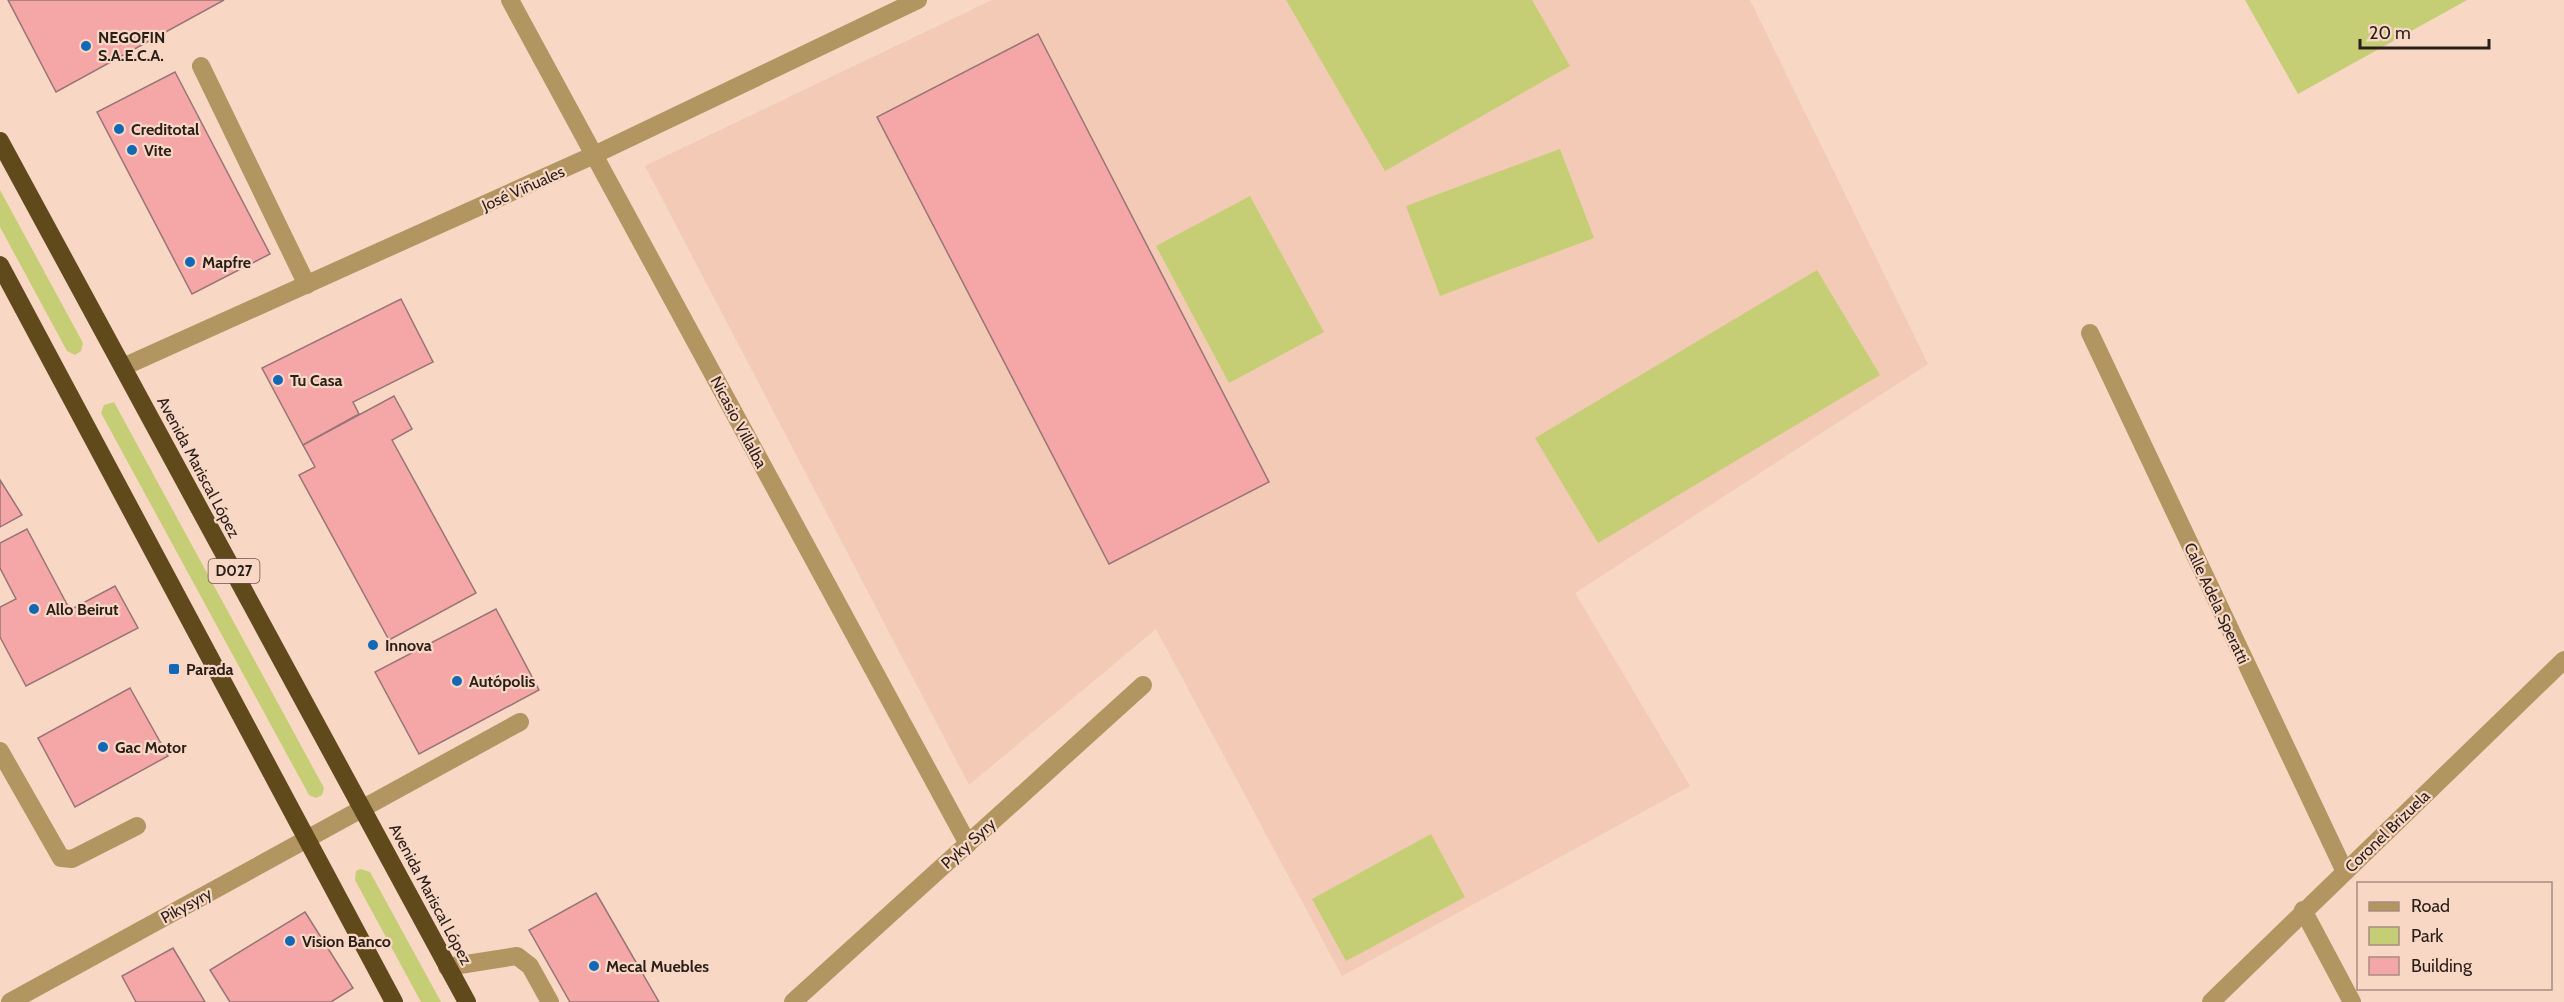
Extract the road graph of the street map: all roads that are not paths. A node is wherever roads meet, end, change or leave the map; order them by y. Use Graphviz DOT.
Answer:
graph roads {
  1 [pos="510,0"];
  2 [pos="918,0"];
  3 [pos="201,66"];
  4 [pos="0,141"];
  5 [pos="594,156"];
  6 [pos="0,266"];
  7 [pos="307,285"];
  8 [pos="2090,333"];
  9 [pos="123,367"];
  10 [pos="2564,660"];
  11 [pos="1143,685"];
  12 [pos="520,722"];
  13 [pos="0,751"];
  14 [pos="362,808"];
  15 [pos="137,826"];
  16 [pos="305,839"];
  17 [pos="968,844"];
  18 [pos="2345,872"];
  19 [pos="2303,910"];
  20 [pos="447,967"];
  21 [pos="10,1002"];
  22 [pos="394,1002"];
  23 [pos="467,1002"];
  24 [pos="550,1002"];
  25 [pos="793,1002"];
  26 [pos="2211,1002"];
  27 [pos="2352,1002"];
  1 -- 5 [label="street, Nicasio Villalba"];
  2 -- 5 [label="street, José Viñuales"];
  3 -- 7 [label="street"];
  4 -- 9 [label="highway, Avenida Mariscal López / D027"];
  5 -- 7 [label="street, José Viñuales"];
  5 -- 17 [label="street, Nicasio Villalba"];
  6 -- 16 [label="highway"];
  7 -- 9 [label="street, José Viñuales"];
  8 -- 18 [label="street, Calle Adela Speratti"];
  9 -- 14 [label="highway, Avenida Mariscal López / D027"];
  10 -- 18 [label="street, Coronel Brizuela"];
  11 -- 17 [label="street, Pyky Syry"];
  12 -- 14 [label="street, Pikysyry"];
  13 -- 15 [label="street"];
  14 -- 16 [label="street, Pikysyry"];
  14 -- 20 [label="highway, Avenida Mariscal López / D027"];
  16 -- 21 [label="street, Pikysyry"];
  16 -- 22 [label="highway"];
  17 -- 25 [label="street, Pyky Syry"];
  18 -- 19 [label="street, Coronel Brizuela"];
  19 -- 26 [label="street, Coronel Brizuela"];
  19 -- 27 [label="street"];
  20 -- 23 [label="highway, Avenida Mariscal López / D027"];
  20 -- 24 [label="street"];
}
